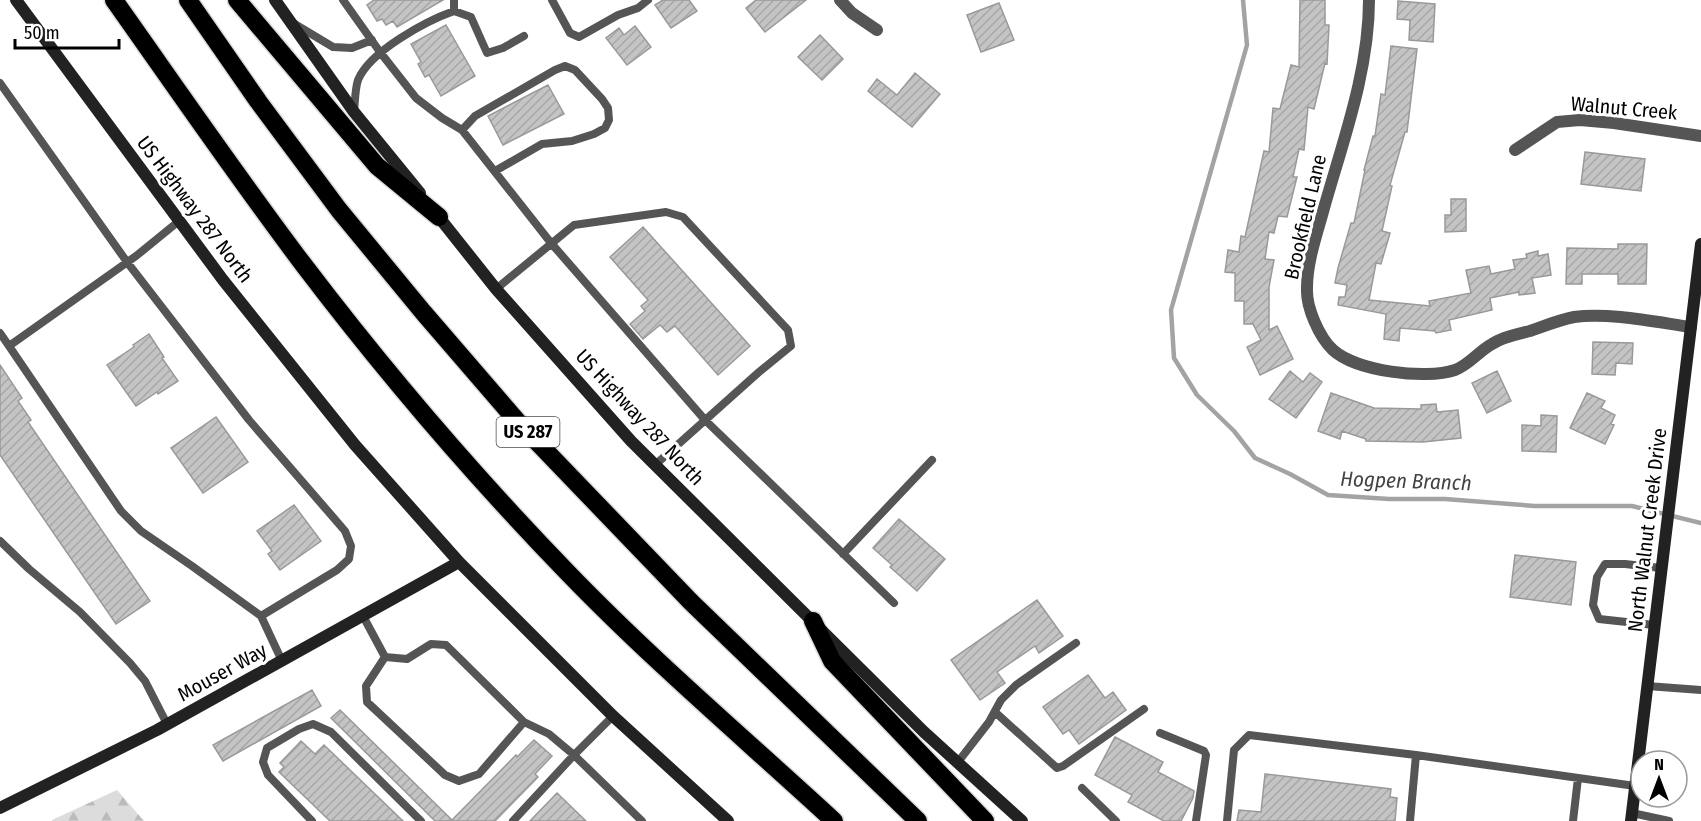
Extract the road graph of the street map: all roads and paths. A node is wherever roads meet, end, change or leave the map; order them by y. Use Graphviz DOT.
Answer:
graph roads {
  1 [pos="16,0"];
  2 [pos="114,0"];
  3 [pos="188,0"];
  4 [pos="237,0"];
  5 [pos="275,0"];
  6 [pos="344,0"];
  7 [pos="454,0"];
  8 [pos="552,0"];
  9 [pos="648,0"];
  10 [pos="840,0"];
  11 [pos="1369,0"];
  12 [pos="454,11"];
  13 [pos="290,21"];
  14 [pos="877,30"];
  15 [pos="524,36"];
  16 [pos="372,40"];
  17 [pos="380,52"];
  18 [pos="0,83"];
  19 [pos="354,112"];
  20 [pos="462,130"];
  21 [pos="1701,136"];
  22 [pos="1515,150"];
  23 [pos="495,171"];
  24 [pos="438,217"];
  25 [pos="179,221"];
  26 [pos="551,243"];
  27 [pos="1701,244"];
  28 [pos="127,262"];
  29 [pos="496,289"];
  30 [pos="1696,328"];
  31 [pos="0,333"];
  32 [pos="9,346"];
  33 [pos="705,420"];
  34 [pos="932,460"];
  35 [pos="655,465"];
  36 [pos="0,541"];
  37 [pos="843,554"];
  38 [pos="459,562"];
  39 [pos="1661,568"];
  40 [pos="894,603"];
  41 [pos="261,616"];
  42 [pos="363,616"];
  43 [pos="813,621"];
  44 [pos="1654,626"];
  45 [pos="1076,643"];
  46 [pos="385,657"];
  47 [pos="282,661"];
  48 [pos="1647,686"];
  49 [pos="1701,690"];
  50 [pos="1144,709"];
  51 [pos="995,712"];
  52 [pos="613,716"];
  53 [pos="524,722"];
  54 [pos="167,724"];
  55 [pos="1160,733"];
  56 [pos="1639,749"];
  57 [pos="574,755"];
  58 [pos="1416,755"];
  59 [pos="958,762"];
  60 [pos="1578,778"];
  61 [pos="1629,785"];
  62 [pos="1082,788"];
  63 [pos="0,808"];
  64 [pos="1632,817"];
  65 [pos="312,821"];
  66 [pos="421,821"];
  67 [pos="513,821"];
  68 [pos="642,821"];
  69 [pos="728,821"];
  70 [pos="834,821"];
  71 [pos="918,821"];
  72 [pos="985,821"];
  73 [pos="1022,821"];
  74 [pos="1116,821"];
  75 [pos="1196,821"];
  76 [pos="1227,821"];
  77 [pos="1410,821"];
  78 [pos="1573,821"];
  79 [pos="1669,821"];
  1 -- 25 [label="main road, US Highway 287 North"];
  2 -- 70 [label="highway"];
  3 -- 71 [label="highway, US 287"];
  4 -- 24 [label="highway"];
  5 -- 13 [label="main road, US Highway 287 North"];
  6 -- 16 [label="lane"];
  7 -- 12 [label="lane"];
  8 -- 9 [label="lane"];
  10 -- 14 [label="street"];
  11 -- 30 [label="street, Brookfield Lane"];
  12 -- 15 [label="lane"];
  12 -- 17 [label="lane"];
  13 -- 16 [label="lane"];
  13 -- 19 [label="main road, US Highway 287 North"];
  16 -- 17 [label="lane"];
  17 -- 19 [label="lane"];
  17 -- 20 [label="lane"];
  18 -- 28 [label="lane"];
  19 -- 24 [label="main road, US Highway 287 North"];
  20 -- 23 [label="lane"];
  20 -- 23 [label="lane"];
  21 -- 22 [label="street, Walnut Creek"];
  23 -- 26 [label="lane"];
  24 -- 29 [label="main road, US Highway 287 North"];
  25 -- 28 [label="lane"];
  25 -- 38 [label="main road, US Highway 287 North"];
  26 -- 29 [label="lane"];
  26 -- 33 [label="lane"];
  26 -- 33 [label="lane"];
  27 -- 30 [label="main road, North Walnut Creek Drive"];
  28 -- 32 [label="lane"];
  28 -- 41 [label="lane"];
  29 -- 35 [label="main road, US Highway 287 North"];
  30 -- 39 [label="main road, North Walnut Creek Drive"];
  31 -- 32 [label="lane"];
  32 -- 41 [label="lane"];
  33 -- 35 [label="lane"];
  33 -- 37 [label="lane"];
  34 -- 37 [label="lane"];
  35 -- 43 [label="main road, US Highway 287 North"];
  36 -- 54 [label="lane"];
  37 -- 40 [label="lane"];
  38 -- 42 [label="main road, Mouser Way"];
  38 -- 52 [label="main road, US Highway 287 North"];
  39 -- 44 [label="main road, North Walnut Creek Drive"];
  39 -- 44 [label="lane"];
  41 -- 47 [label="lane"];
  42 -- 46 [label="lane"];
  42 -- 47 [label="main road, Mouser Way"];
  43 -- 59 [label="main road, US Highway 287 North"];
  43 -- 72 [label="highway"];
  44 -- 48 [label="main road, North Walnut Creek Drive"];
  45 -- 51 [label="lane"];
  46 -- 53 [label="lane"];
  46 -- 53 [label="lane"];
  47 -- 54 [label="main road, Mouser Way"];
  48 -- 49 [label="lane"];
  48 -- 56 [label="main road, North Walnut Creek Drive"];
  50 -- 51 [label="lane"];
  51 -- 59 [label="lane"];
  52 -- 57 [label="lane"];
  52 -- 69 [label="main road, US Highway 287 North"];
  53 -- 57 [label="lane"];
  54 -- 63 [label="main road, Mouser Way"];
  55 -- 75 [label="lane"];
  57 -- 67 [label="lane"];
  57 -- 68 [label="lane"];
  58 -- 60 [label="lane"];
  58 -- 76 [label="lane"];
  58 -- 77 [label="lane"];
  59 -- 73 [label="main road, US Highway 287 North"];
  60 -- 61 [label="lane"];
  60 -- 78 [label="lane"];
  62 -- 74 [label="lane"];
  64 -- 79 [label="lane"];
  65 -- 66 [label="lane"];
}
